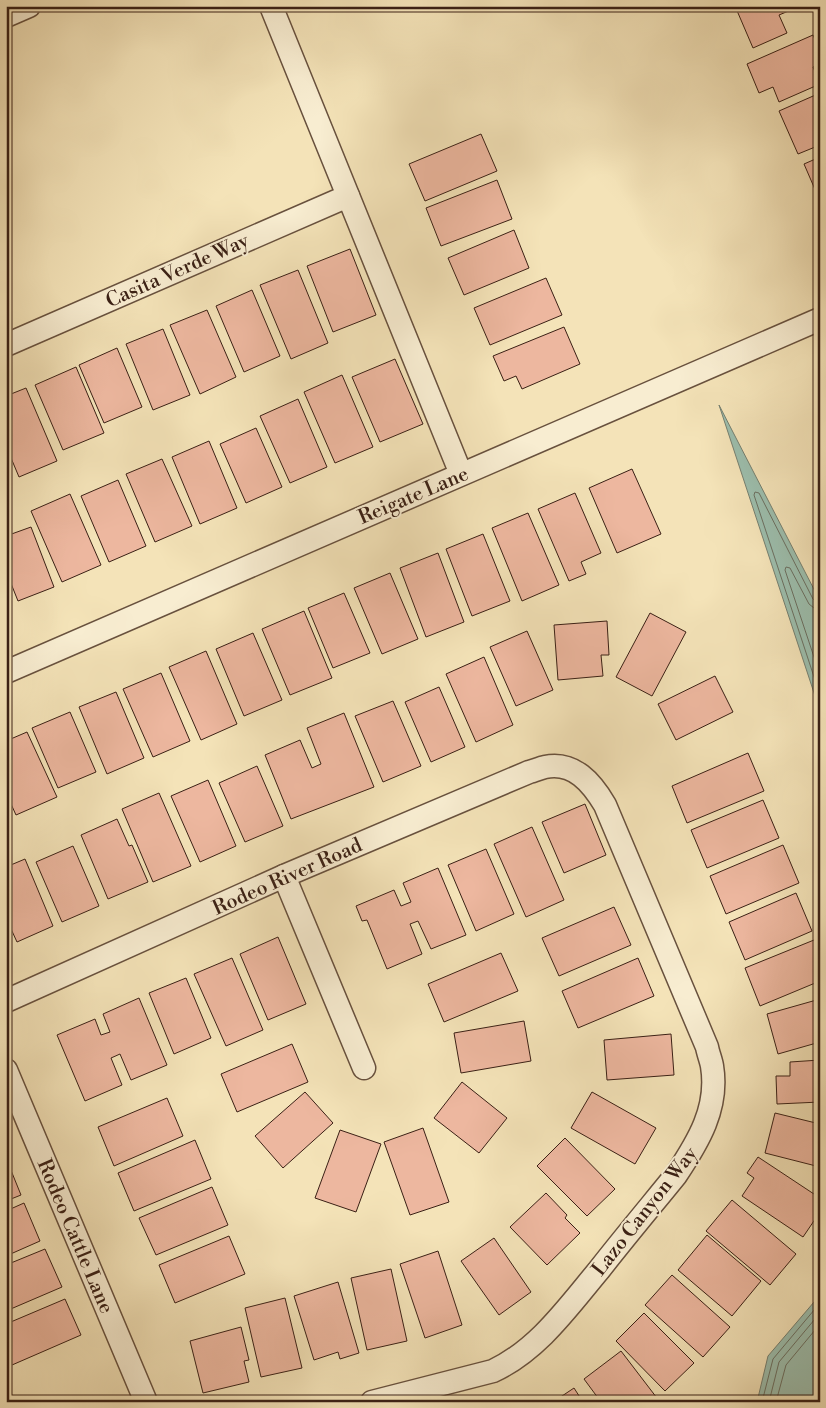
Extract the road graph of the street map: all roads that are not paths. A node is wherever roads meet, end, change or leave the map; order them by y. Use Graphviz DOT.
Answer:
graph roads {
  1 [pos="29,6"];
  2 [pos="271,6"];
  3 [pos="6,16"];
  4 [pos="348,196"];
  5 [pos="820,319"];
  6 [pos="6,345"];
  7 [pos="462,474"];
  8 [pos="6,672"];
  9 [pos="572,770"];
  10 [pos="284,876"];
  11 [pos="6,1001"];
  12 [pos="364,1068"];
  13 [pos="6,1070"];
  14 [pos="146,1402"];
  15 [pos="372,1402"];
  1 -- 3 [label="street"];
  2 -- 4 [label="street"];
  4 -- 6 [label="street, Casita Verde Way"];
  4 -- 7 [label="street"];
  5 -- 7 [label="street, Reigate Lane"];
  7 -- 8 [label="street, Reigate Lane"];
  9 -- 10 [label="street, Rodeo River Road"];
  9 -- 15 [label="street, Lazo Canyon Way"];
  10 -- 11 [label="street, Rodeo River Road"];
  10 -- 12 [label="street"];
  13 -- 14 [label="street, Rodeo Cattle Lane"];
}
